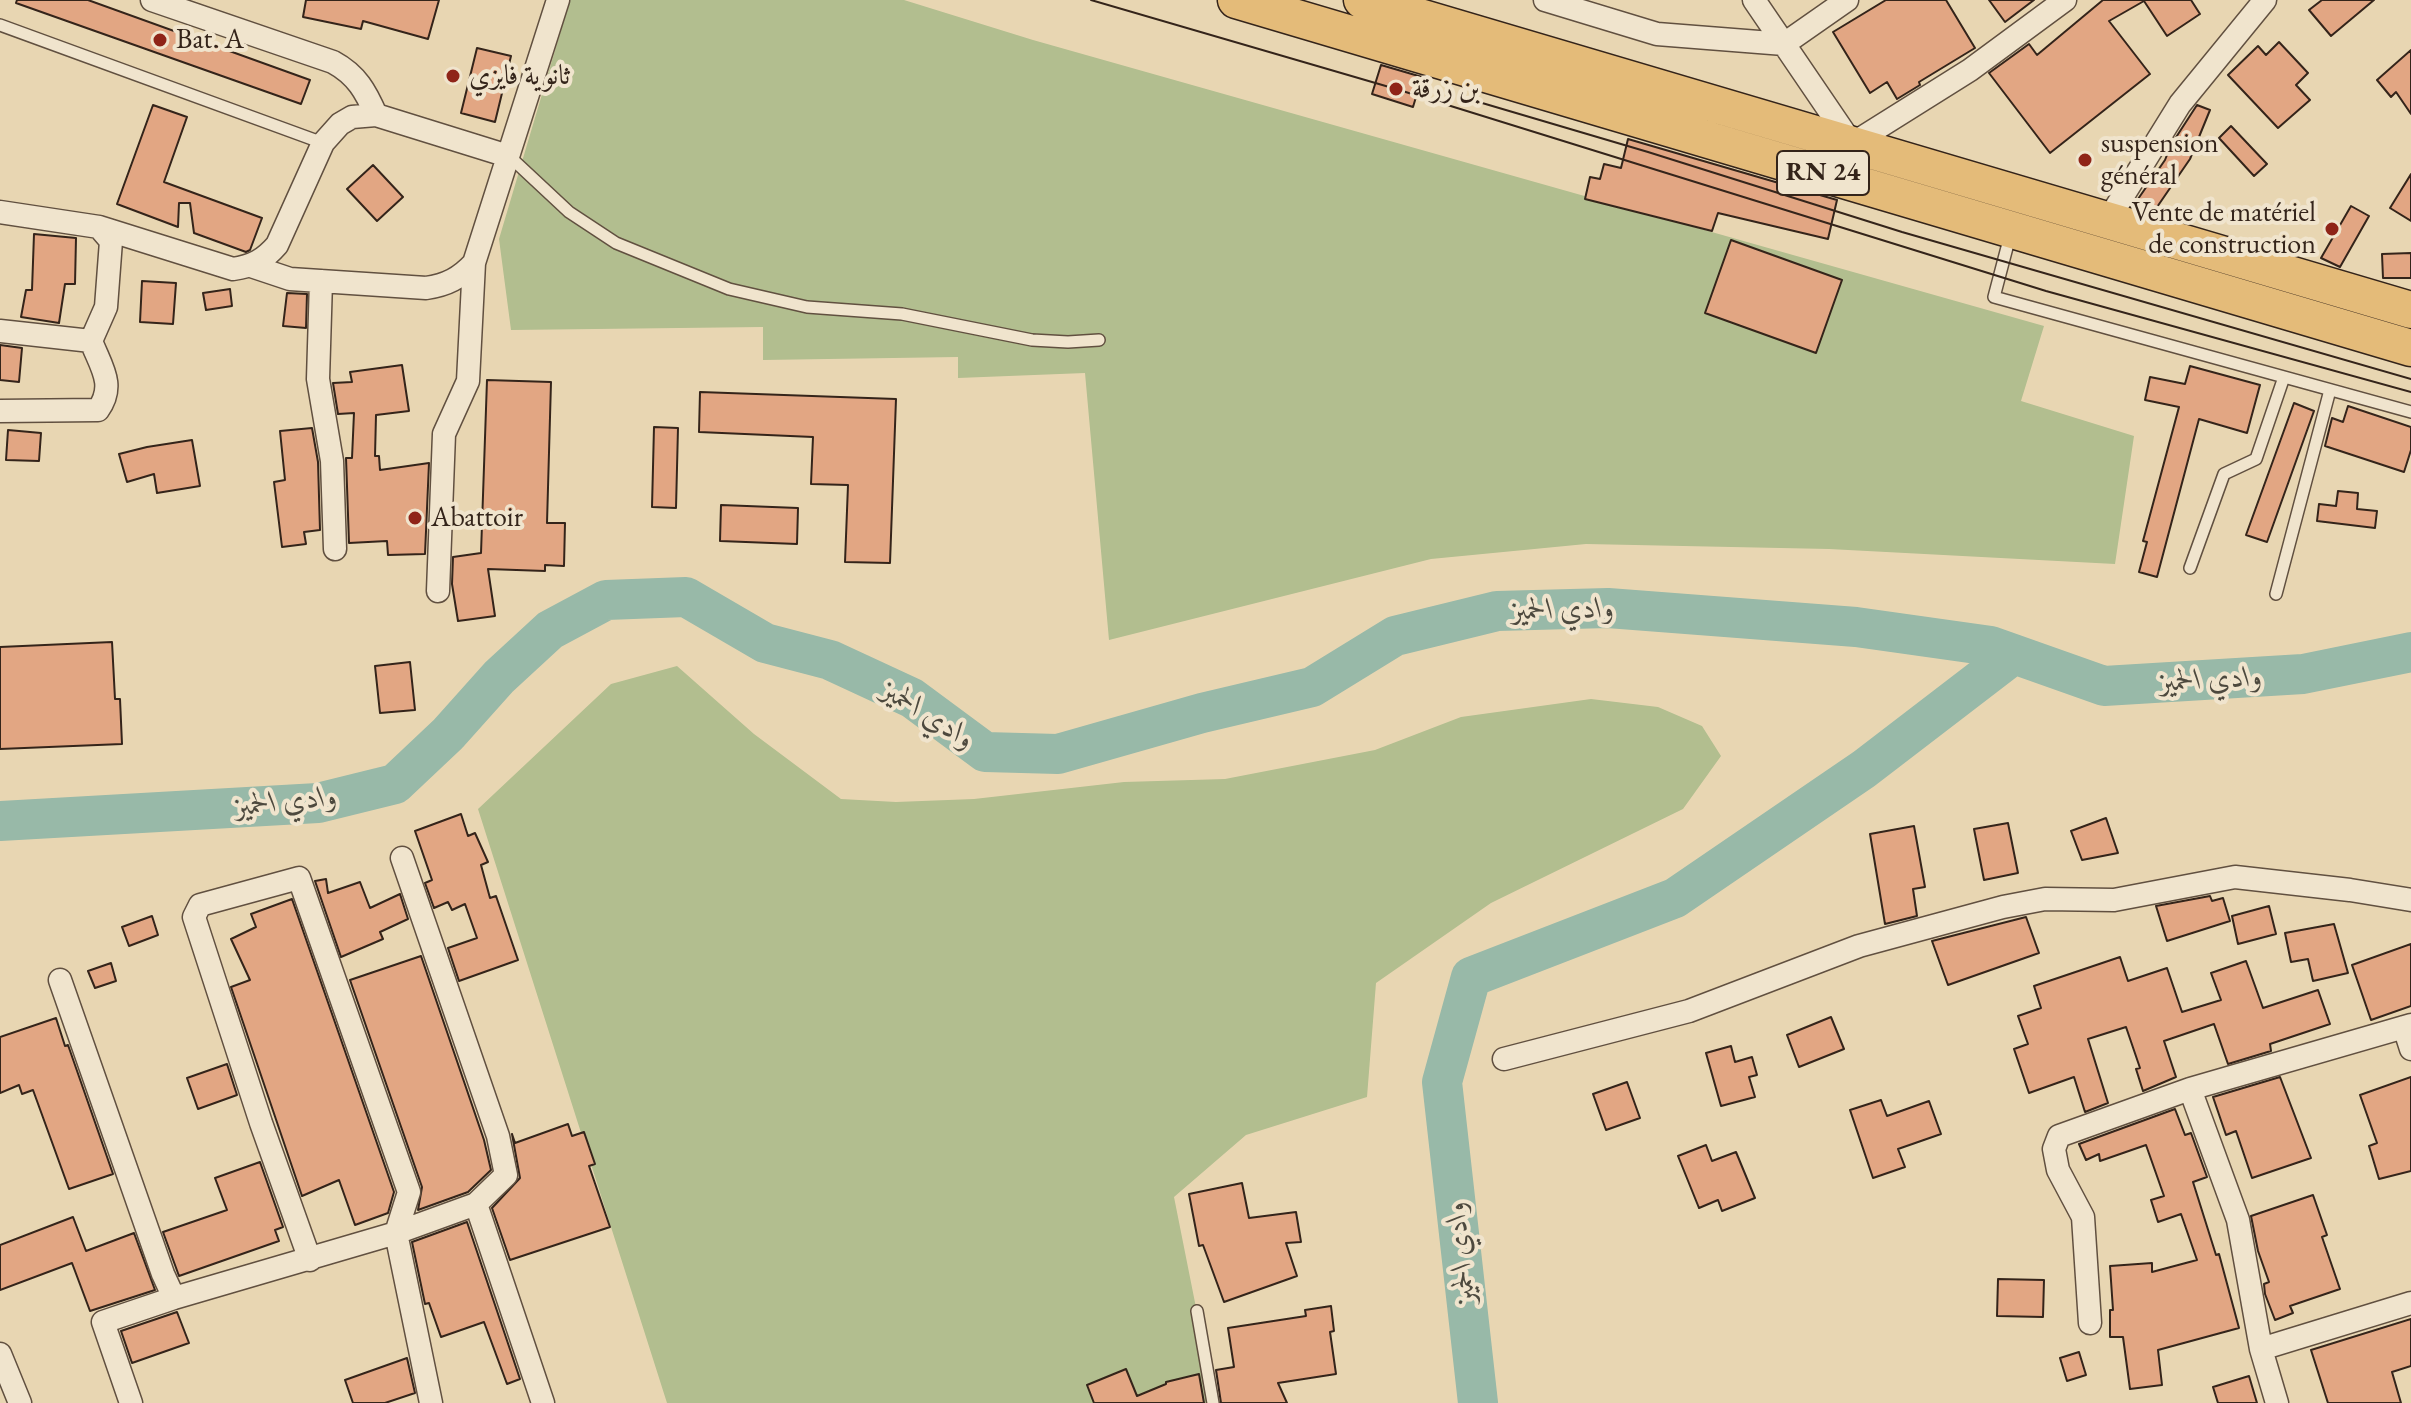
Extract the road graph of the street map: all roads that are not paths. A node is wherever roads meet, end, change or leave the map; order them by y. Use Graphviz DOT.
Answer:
graph roads {
  1 [pos="152,0"];
  2 [pos="558,0"];
  3 [pos="1236,0"];
  4 [pos="1362,0"];
  5 [pos="1545,0"];
  6 [pos="1754,0"];
  7 [pos="1847,0"];
  8 [pos="2065,0"];
  9 [pos="2265,0"];
  10 [pos="0,25"];
  11 [pos="1784,44"];
  12 [pos="376,115"];
  13 [pos="323,143"];
  14 [pos="1852,144"];
  15 [pos="508,156"];
  16 [pos="0,212"];
  17 [pos="2108,220"];
  18 [pos="99,227"];
  19 [pos="2012,229"];
  20 [pos="474,263"];
  21 [pos="251,266"];
  22 [pos="321,281"];
  23 [pos="2411,310"];
  24 [pos="0,331"];
  25 [pos="1099,340"];
  26 [pos="91,341"];
  27 [pos="2411,348"];
  28 [pos="2284,377"];
  29 [pos="2330,390"];
  30 [pos="0,411"];
  31 [pos="2411,412"];
  32 [pos="335,549"];
  33 [pos="2190,568"];
  34 [pos="438,591"];
  35 [pos="2276,594"];
  36 [pos="402,858"];
  37 [pos="2411,900"];
  38 [pos="60,980"];
  39 [pos="2409,1033"];
  40 [pos="1504,1059"];
  41 [pos="2190,1089"];
  42 [pos="476,1204"];
  43 [pos="396,1233"];
  44 [pos="310,1260"];
  45 [pos="174,1298"];
  46 [pos="2411,1303"];
  47 [pos="1197,1311"];
  48 [pos="2090,1323"];
  49 [pos="2261,1349"];
  50 [pos="0,1354"];
  51 [pos="20,1403"];
  52 [pos="131,1403"];
  53 [pos="431,1403"];
  54 [pos="543,1403"];
  55 [pos="1213,1403"];
  56 [pos="2277,1403"];
  1 -- 12 [label="street"];
  2 -- 15 [label="street"];
  3 -- 19 [label="main road, RN 24"];
  4 -- 14 [label="main road, RN 24"];
  5 -- 11 [label="street"];
  6 -- 11 [label="street"];
  7 -- 11 [label="street"];
  8 -- 14 [label="street"];
  9 -- 17 [label="street"];
  10 -- 13 [label="lane"];
  11 -- 14 [label="street"];
  12 -- 13 [label="street"];
  12 -- 15 [label="street"];
  13 -- 21 [label="street"];
  14 -- 17 [label="main road, RN 24"];
  15 -- 20 [label="street"];
  15 -- 25 [label="lane"];
  16 -- 18 [label="street"];
  17 -- 23 [label="main road, RN 24"];
  18 -- 21 [label="street"];
  18 -- 26 [label="street"];
  19 -- 27 [label="main road, RN 24"];
  19 -- 28 [label="lane"];
  20 -- 22 [label="street"];
  20 -- 34 [label="street"];
  21 -- 22 [label="street"];
  22 -- 32 [label="street"];
  24 -- 26 [label="street"];
  26 -- 30 [label="street"];
  28 -- 29 [label="lane"];
  28 -- 33 [label="lane"];
  29 -- 31 [label="lane"];
  29 -- 35 [label="lane"];
  36 -- 42 [label="street"];
  37 -- 40 [label="street"];
  38 -- 45 [label="street"];
  39 -- 41 [label="street"];
  41 -- 48 [label="street"];
  41 -- 49 [label="street"];
  42 -- 43 [label="street"];
  42 -- 54 [label="street"];
  43 -- 44 [label="street"];
  43 -- 44 [label="street"];
  43 -- 53 [label="street"];
  44 -- 45 [label="street"];
  45 -- 52 [label="street"];
  46 -- 49 [label="street"];
  47 -- 55 [label="lane"];
  49 -- 56 [label="street"];
  50 -- 51 [label="street"];
}
